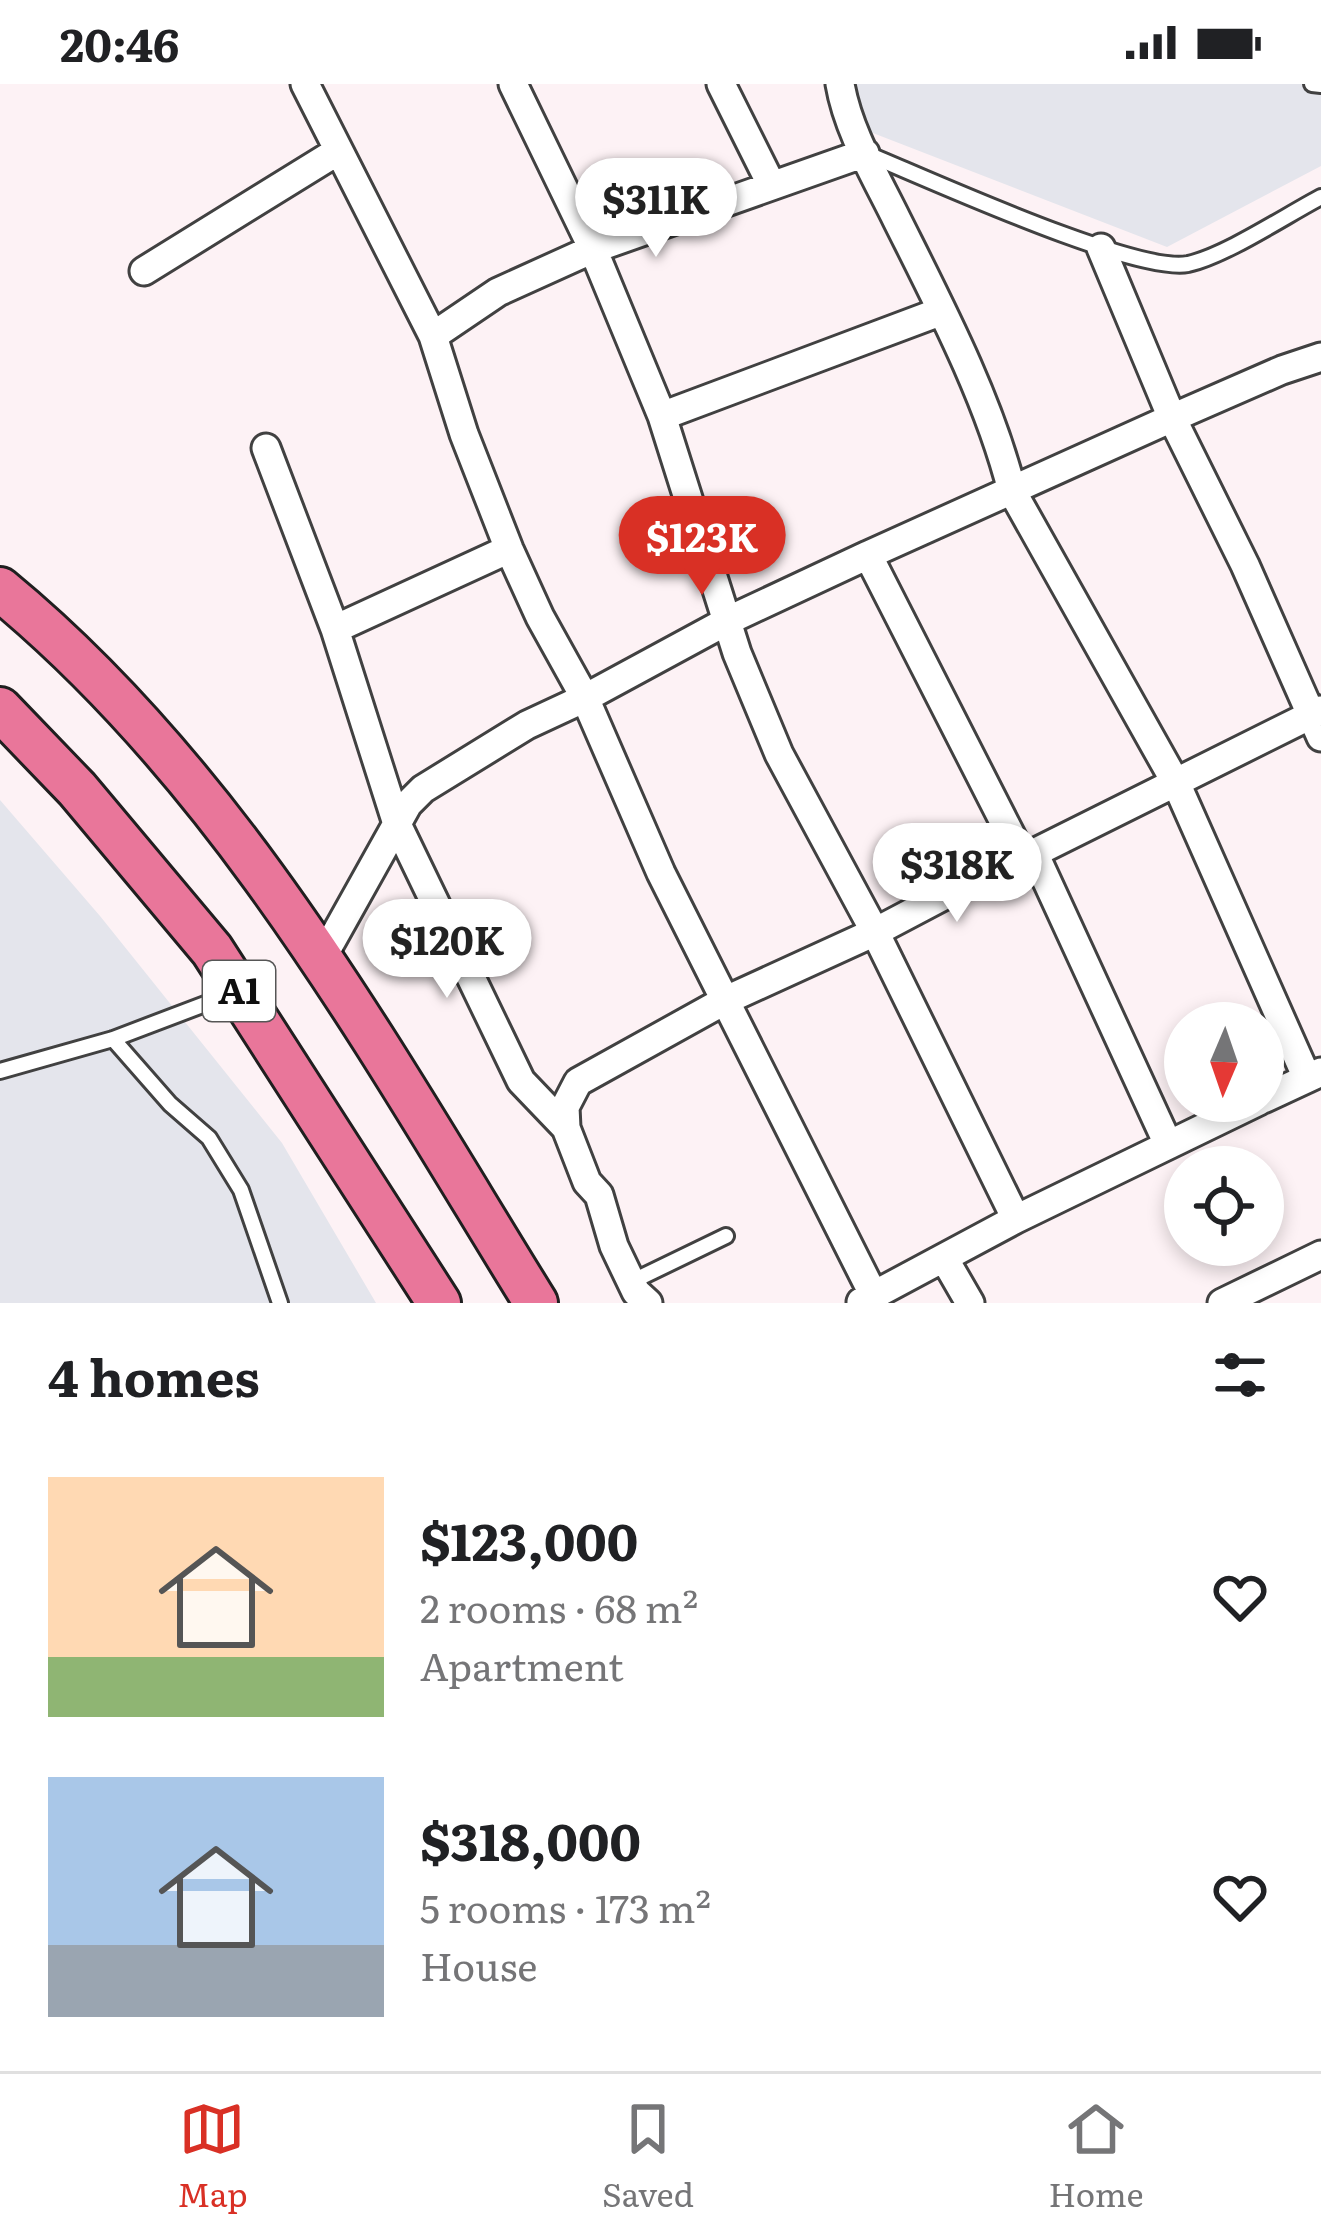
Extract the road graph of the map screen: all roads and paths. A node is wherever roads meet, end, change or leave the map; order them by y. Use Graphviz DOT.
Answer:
graph roads {
  1 [pos="305,84"];
  2 [pos="513,84"];
  3 [pos="721,84"];
  4 [pos="840,84"];
  5 [pos="1312,85"];
  6 [pos="1321,85"];
  7 [pos="338,151"];
  8 [pos="865,153"];
  9 [pos="771,184"];
  10 [pos="1321,197"];
  11 [pos="1101,248"];
  12 [pos="593,249"];
  13 [pos="143,271"];
  14 [pos="942,311"];
  15 [pos="433,336"];
  16 [pos="1321,357"];
  17 [pos="662,416"];
  18 [pos="1172,418"];
  19 [pos="266,448"];
  20 [pos="1012,491"];
  21 [pos="509,549"];
  22 [pos="868,555"];
  23 [pos="0,590"];
  24 [pos="729,620"];
  25 [pos="335,629"];
  26 [pos="585,698"];
  27 [pos="0,709"];
  28 [pos="1317,721"];
  29 [pos="1177,784"];
  30 [pos="397,824"];
  31 [pos="1028,854"];
  32 [pos="875,932"];
  33 [pos="322,958"];
  34 [pos="239,991"];
  35 [pos="724,1001"];
  36 [pos="113,1039"];
  37 [pos="0,1071"];
  38 [pos="1314,1075"];
  39 [pos="1284,1089"];
  40 [pos="1214,1122"];
  41 [pos="566,1128"];
  42 [pos="1168,1144"];
  43 [pos="1016,1219"];
  44 [pos="726,1236"];
  45 [pos="1321,1255"];
  46 [pos="944,1258"];
  47 [pos="640,1292"];
  48 [pos="866,1299"];
  49 [pos="280,1303"];
  50 [pos="439,1303"];
  51 [pos="536,1303"];
  52 [pos="970,1303"];
  53 [pos="1222,1303"];
  1 -- 7 [label="street"];
  2 -- 12 [label="street"];
  3 -- 9 [label="street"];
  4 -- 8 [label="street"];
  5 -- 6 [label="lane"];
  7 -- 13 [label="street"];
  7 -- 15 [label="street"];
  8 -- 9 [label="street"];
  8 -- 11 [label="lane"];
  8 -- 14 [label="street"];
  9 -- 12 [label="street"];
  10 -- 11 [label="lane"];
  11 -- 18 [label="street"];
  12 -- 15 [label="street"];
  12 -- 17 [label="street"];
  14 -- 17 [label="street"];
  14 -- 20 [label="street"];
  15 -- 21 [label="street"];
  16 -- 18 [label="street"];
  17 -- 24 [label="street"];
  18 -- 20 [label="street"];
  18 -- 28 [label="street"];
  19 -- 25 [label="street"];
  20 -- 22 [label="street"];
  20 -- 29 [label="street"];
  21 -- 25 [label="street"];
  21 -- 26 [label="street"];
  22 -- 24 [label="street"];
  22 -- 31 [label="street"];
  23 -- 33 [label="main road, A1"];
  24 -- 26 [label="street"];
  24 -- 32 [label="street"];
  25 -- 30 [label="street"];
  26 -- 30 [label="street"];
  26 -- 35 [label="street"];
  27 -- 34 [label="main road, A1"];
  28 -- 29 [label="street"];
  29 -- 31 [label="street"];
  29 -- 38 [label="street"];
  30 -- 33 [label="street"];
  30 -- 41 [label="street"];
  31 -- 32 [label="street"];
  31 -- 42 [label="street"];
  32 -- 35 [label="street"];
  32 -- 43 [label="street"];
  33 -- 51 [label="main road, A1"];
  34 -- 36 [label="lane"];
  34 -- 50 [label="main road, A1"];
  35 -- 41 [label="street"];
  35 -- 48 [label="street"];
  36 -- 37 [label="lane"];
  36 -- 49 [label="lane"];
  38 -- 39 [label="street"];
  40 -- 42 [label="street"];
  41 -- 47 [label="street"];
  42 -- 43 [label="street"];
  43 -- 46 [label="street"];
  44 -- 47 [label="lane"];
  45 -- 53 [label="street"];
  46 -- 48 [label="street"];
  46 -- 52 [label="street"];
}
